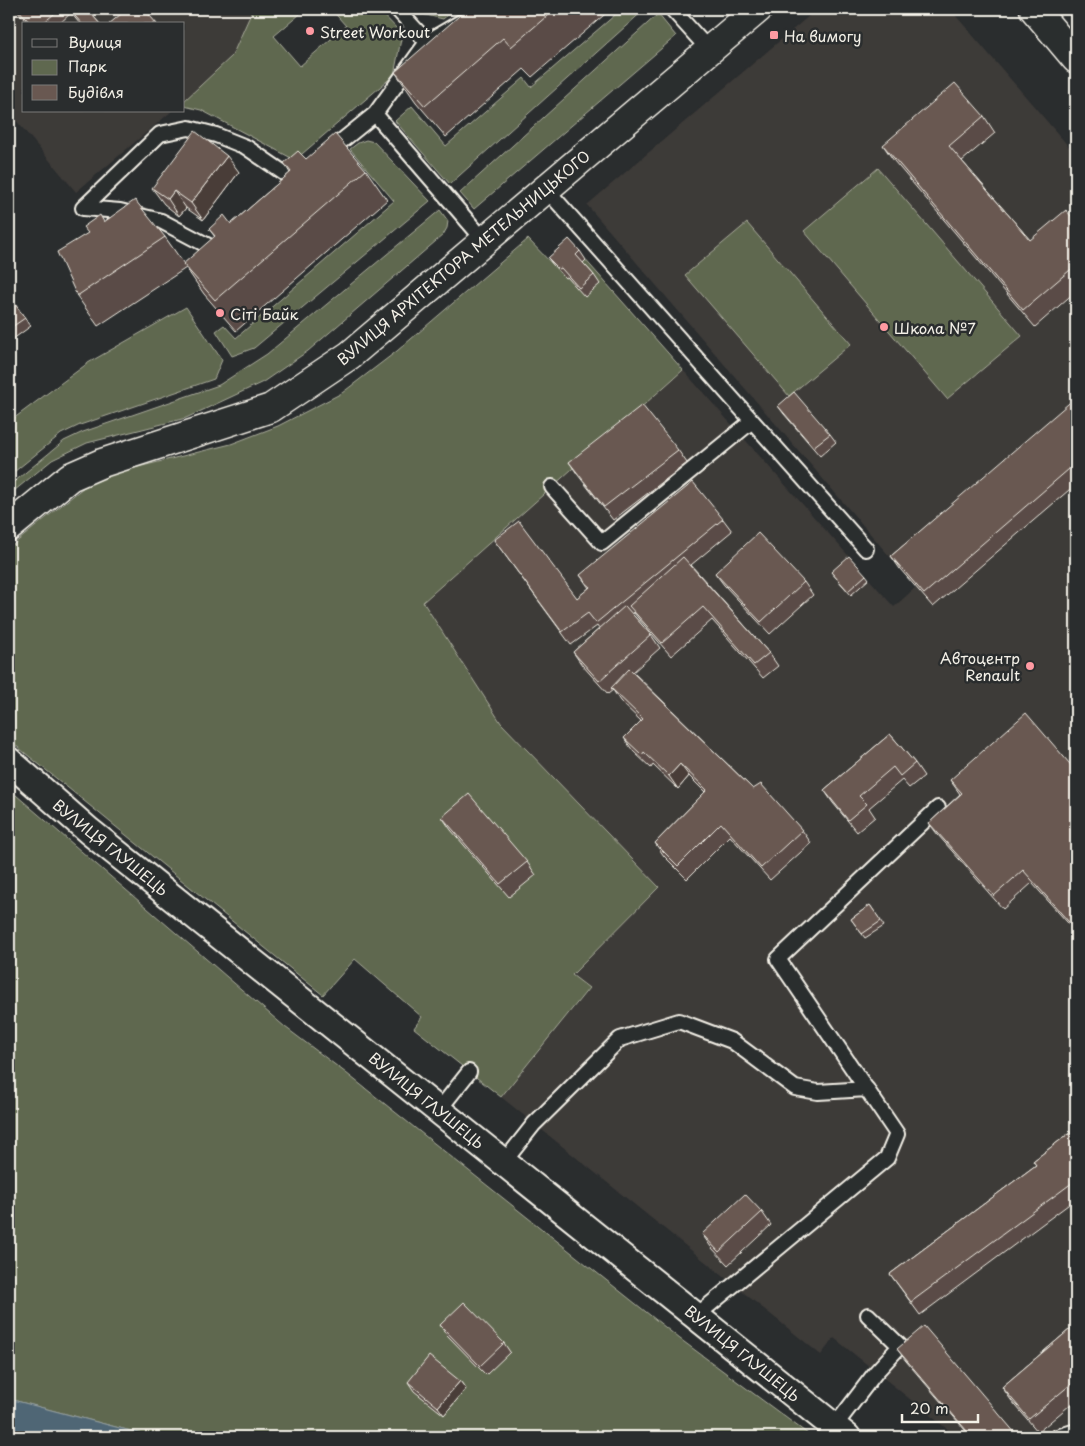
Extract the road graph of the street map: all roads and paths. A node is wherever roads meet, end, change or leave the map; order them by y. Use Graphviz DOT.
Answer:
graph roads {
  1 [pos="397,9"];
  2 [pos="483,9"];
  3 [pos="672,9"];
  4 [pos="758,9"];
  5 [pos="1034,9"];
  6 [pos="427,42"];
  7 [pos="709,50"];
  8 [pos="1076,59"];
  9 [pos="375,114"];
  10 [pos="316,162"];
  11 [pos="294,180"];
  12 [pos="546,189"];
  13 [pos="233,239"];
  14 [pos="484,240"];
  15 [pos="752,421"];
  16 [pos="552,487"];
  17 [pos="9,526"];
  18 [pos="866,549"];
  19 [pos="9,761"];
  20 [pos="938,808"];
  21 [pos="469,1072"];
  22 [pos="867,1089"];
  23 [pos="439,1110"];
  24 [pos="504,1162"];
  25 [pos="868,1315"];
  26 [pos="696,1316"];
  27 [pos="1076,1431"];
  28 [pos="841,1432"];
  29 [pos="1057,1437"];
  1 -- 6 [label="lane"];
  2 -- 6 [label="lane"];
  3 -- 7 [label="lane"];
  4 -- 7 [label="street, ВУЛИЦЯ АРХІТЕКТОРА МЕТЕЛЬНИЦЬКОГО"];
  5 -- 8 [label="street"];
  6 -- 9 [label="lane"];
  7 -- 12 [label="street, ВУЛИЦЯ АРХІТЕКТОРА МЕТЕЛЬНИЦЬКОГО"];
  9 -- 10 [label="lane"];
  9 -- 14 [label="lane"];
  11 -- 13 [label="lane"];
  12 -- 14 [label="street, ВУЛИЦЯ АРХІТЕКТОРА МЕТЕЛЬНИЦЬКОГО"];
  12 -- 15 [label="lane"];
  14 -- 17 [label="street, ВУЛИЦЯ АРХІТЕКТОРА МЕТЕЛЬНИЦЬКОГО"];
  15 -- 16 [label="lane"];
  15 -- 18 [label="lane"];
  19 -- 23 [label="street, ВУЛИЦЯ ГЛУШЕЦЬ"];
  20 -- 22 [label="lane"];
  21 -- 23 [label="lane"];
  22 -- 24 [label="lane"];
  22 -- 26 [label="lane"];
  23 -- 24 [label="street, ВУЛИЦЯ ГЛУШЕЦЬ"];
  24 -- 26 [label="street, ВУЛИЦЯ ГЛУШЕЦЬ"];
  25 -- 28 [label="lane"];
  26 -- 28 [label="street, ВУЛИЦЯ ГЛУШЕЦЬ"];
  27 -- 29 [label="lane"];
}
